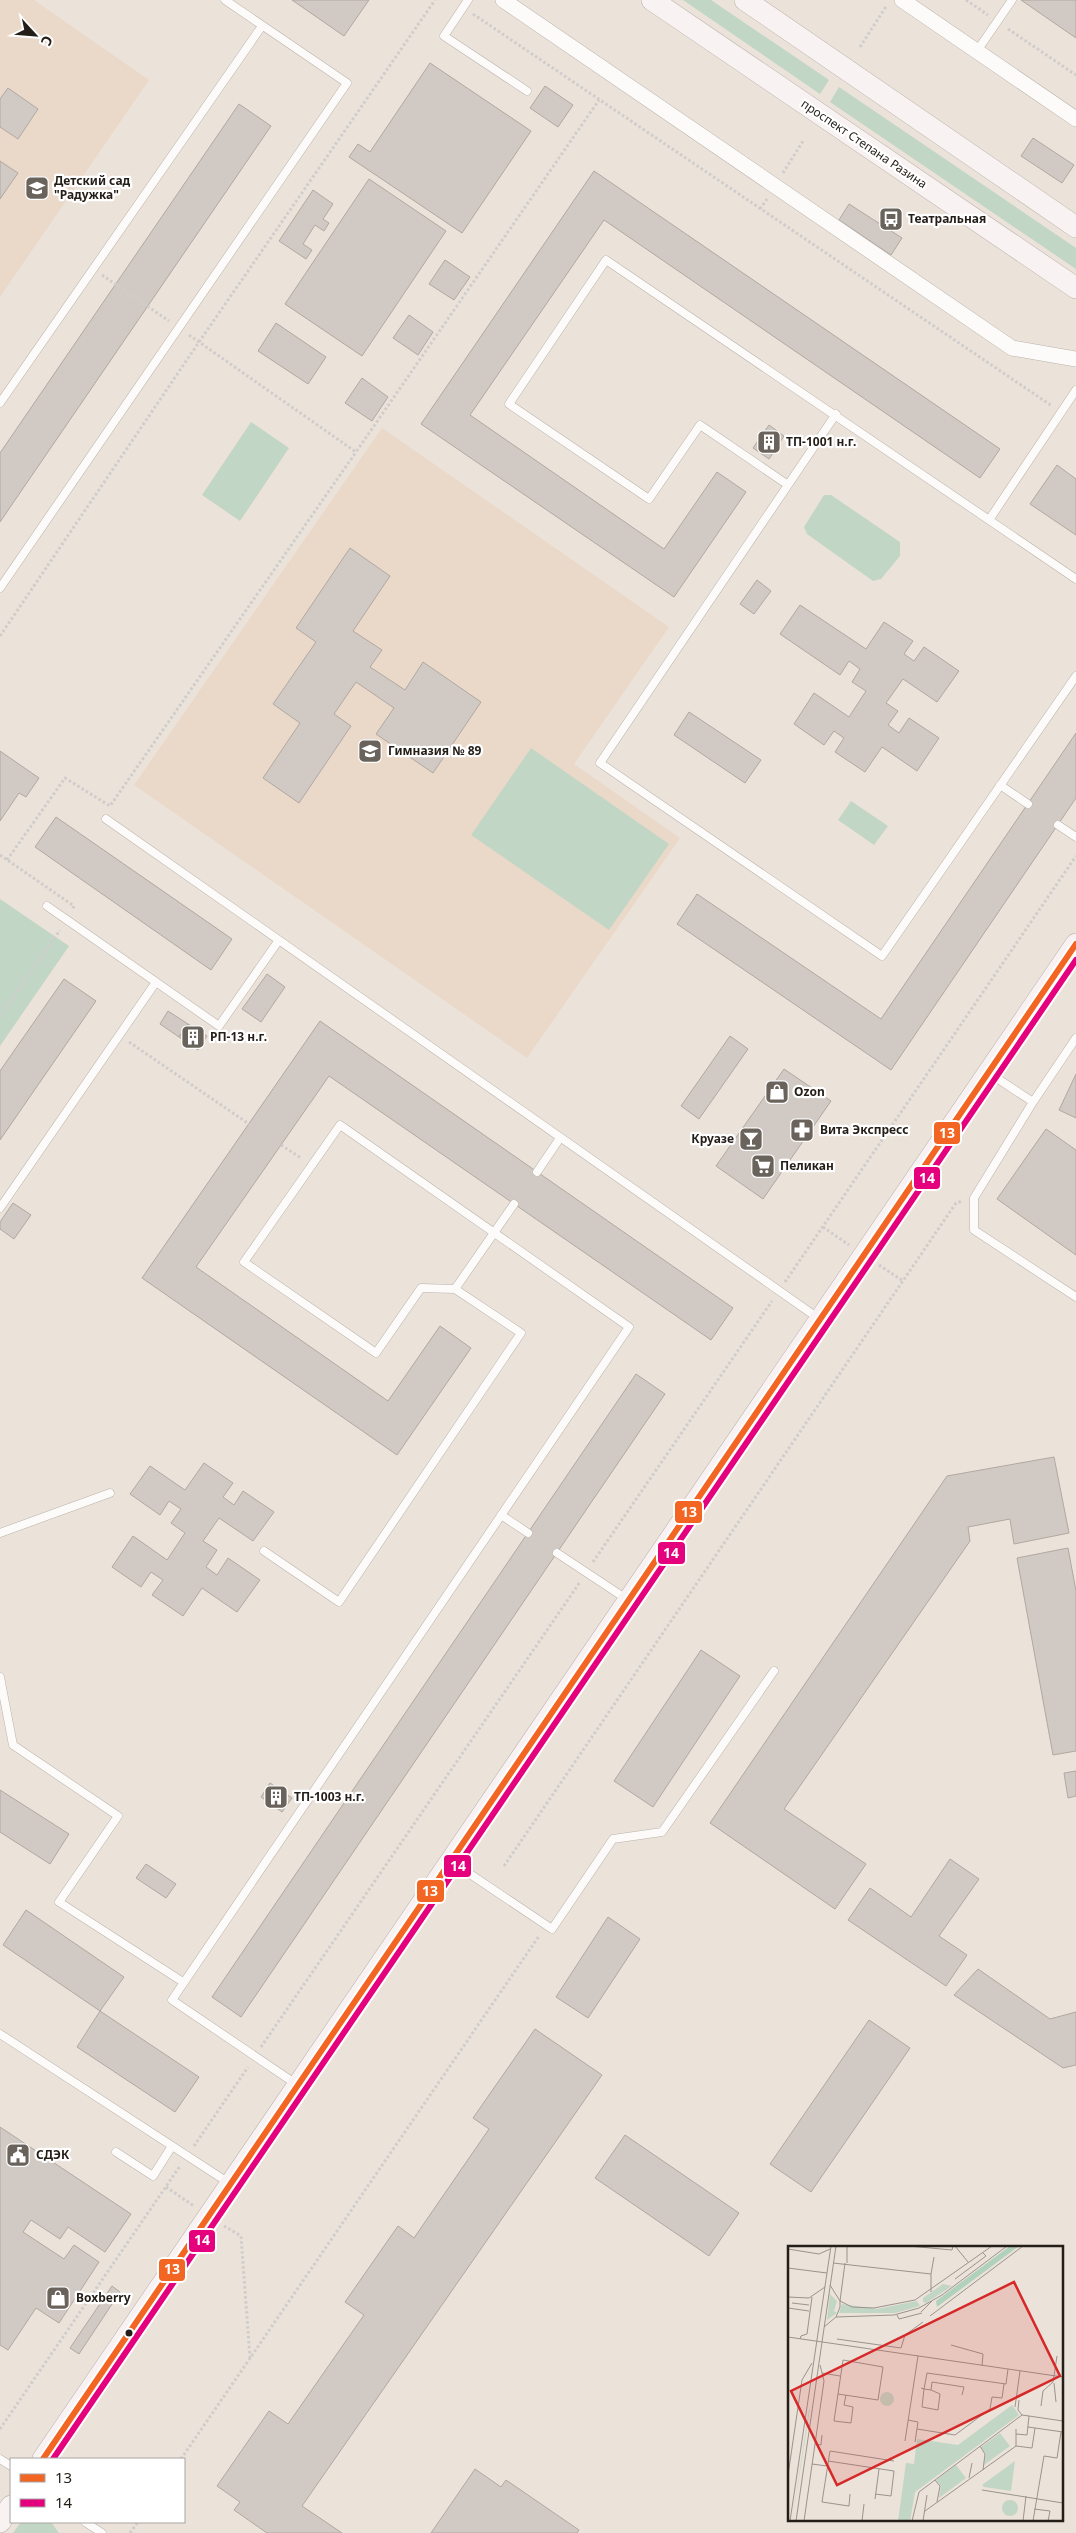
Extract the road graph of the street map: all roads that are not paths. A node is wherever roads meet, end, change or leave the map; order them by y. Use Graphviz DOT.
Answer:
graph roads {
  1 [pos="225,0"];
  2 [pos="468,0"];
  3 [pos="503,0"];
  4 [pos="652,0"];
  5 [pos="745,0"];
  6 [pos="902,0"];
  7 [pos="1012,0"];
  8 [pos="262,26"];
  9 [pos="977,51"];
  10 [pos="527,91"];
  11 [pos="1076,119"];
  12 [pos="1076,227"];
  13 [pos="1076,288"];
  14 [pos="1076,359"];
  15 [pos="1076,390"];
  16 [pos="0,403"];
  17 [pos="836,414"];
  18 [pos="788,485"];
  19 [pos="989,520"];
  20 [pos="1076,579"];
  21 [pos="0,588"];
  22 [pos="1076,676"];
  23 [pos="1000,785"];
  24 [pos="1028,804"];
  25 [pos="106,819"];
  26 [pos="1058,825"];
  27 [pos="1076,837"];
  28 [pos="47,906"];
  29 [pos="279,940"];
  30 [pos="1076,944"];
  31 [pos="156,982"];
  32 [pos="1076,1038"];
  33 [pos="988,1073"];
  34 [pos="1033,1102"];
  35 [pos="560,1138"];
  36 [pos="537,1172"];
  37 [pos="514,1204"];
  38 [pos="0,1208"];
  39 [pos="494,1233"];
  40 [pos="455,1289"];
  41 [pos="1076,1297"];
  42 [pos="820,1319"];
  43 [pos="110,1492"];
  44 [pos="501,1515"];
  45 [pos="0,1533"];
  46 [pos="528,1533"];
  47 [pos="264,1551"];
  48 [pos="557,1552"];
  49 [pos="628,1601"];
  50 [pos="774,1671"];
  51 [pos="0,1677"];
  52 [pos="450,1861"];
  53 [pos="183,1982"];
  54 [pos="0,2034"];
  55 [pos="298,2085"];
  56 [pos="172,2146"];
  57 [pos="116,2152"];
  58 [pos="230,2184"];
  59 [pos="44,2458"];
  60 [pos="10,2507"];
  61 [pos="0,2522"];
  62 [pos="87,2523"];
  63 [pos="102,2533"];
  1 -- 8 [label="lane"];
  2 -- 10 [label="lane"];
  3 -- 14 [label="street"];
  4 -- 13 [label="main road, проспект Степана Разина"];
  5 -- 12 [label="main road"];
  6 -- 9 [label="street"];
  7 -- 9 [label="lane"];
  8 -- 16 [label="lane"];
  8 -- 21 [label="lane"];
  9 -- 11 [label="street"];
  15 -- 19 [label="lane"];
  17 -- 18 [label="lane"];
  17 -- 18 [label="lane"];
  17 -- 19 [label="lane"];
  18 -- 23 [label="lane"];
  19 -- 20 [label="lane"];
  22 -- 23 [label="lane"];
  23 -- 24 [label="lane"];
  25 -- 29 [label="lane"];
  26 -- 27 [label="lane"];
  28 -- 31 [label="lane"];
  29 -- 31 [label="lane"];
  29 -- 35 [label="lane"];
  30 -- 33 [label="main road"];
  31 -- 38 [label="lane"];
  32 -- 34 [label="lane"];
  33 -- 34 [label="lane"];
  33 -- 42 [label="main road"];
  34 -- 41 [label="lane"];
  35 -- 36 [label="lane"];
  35 -- 42 [label="lane"];
  37 -- 39 [label="lane"];
  39 -- 40 [label="lane"];
  39 -- 40 [label="lane"];
  39 -- 44 [label="lane"];
  40 -- 47 [label="lane"];
  42 -- 49 [label="main road"];
  43 -- 45 [label="lane"];
  44 -- 46 [label="lane"];
  44 -- 53 [label="lane"];
  48 -- 49 [label="lane"];
  49 -- 52 [label="main road"];
  50 -- 52 [label="lane"];
  51 -- 53 [label="lane"];
  52 -- 55 [label="main road"];
  53 -- 55 [label="lane"];
  54 -- 56 [label="lane"];
  55 -- 58 [label="main road"];
  56 -- 57 [label="lane"];
  56 -- 58 [label="lane"];
  58 -- 59 [label="main road"];
  60 -- 61 [label="main road"];
  62 -- 63 [label="lane"];
}
